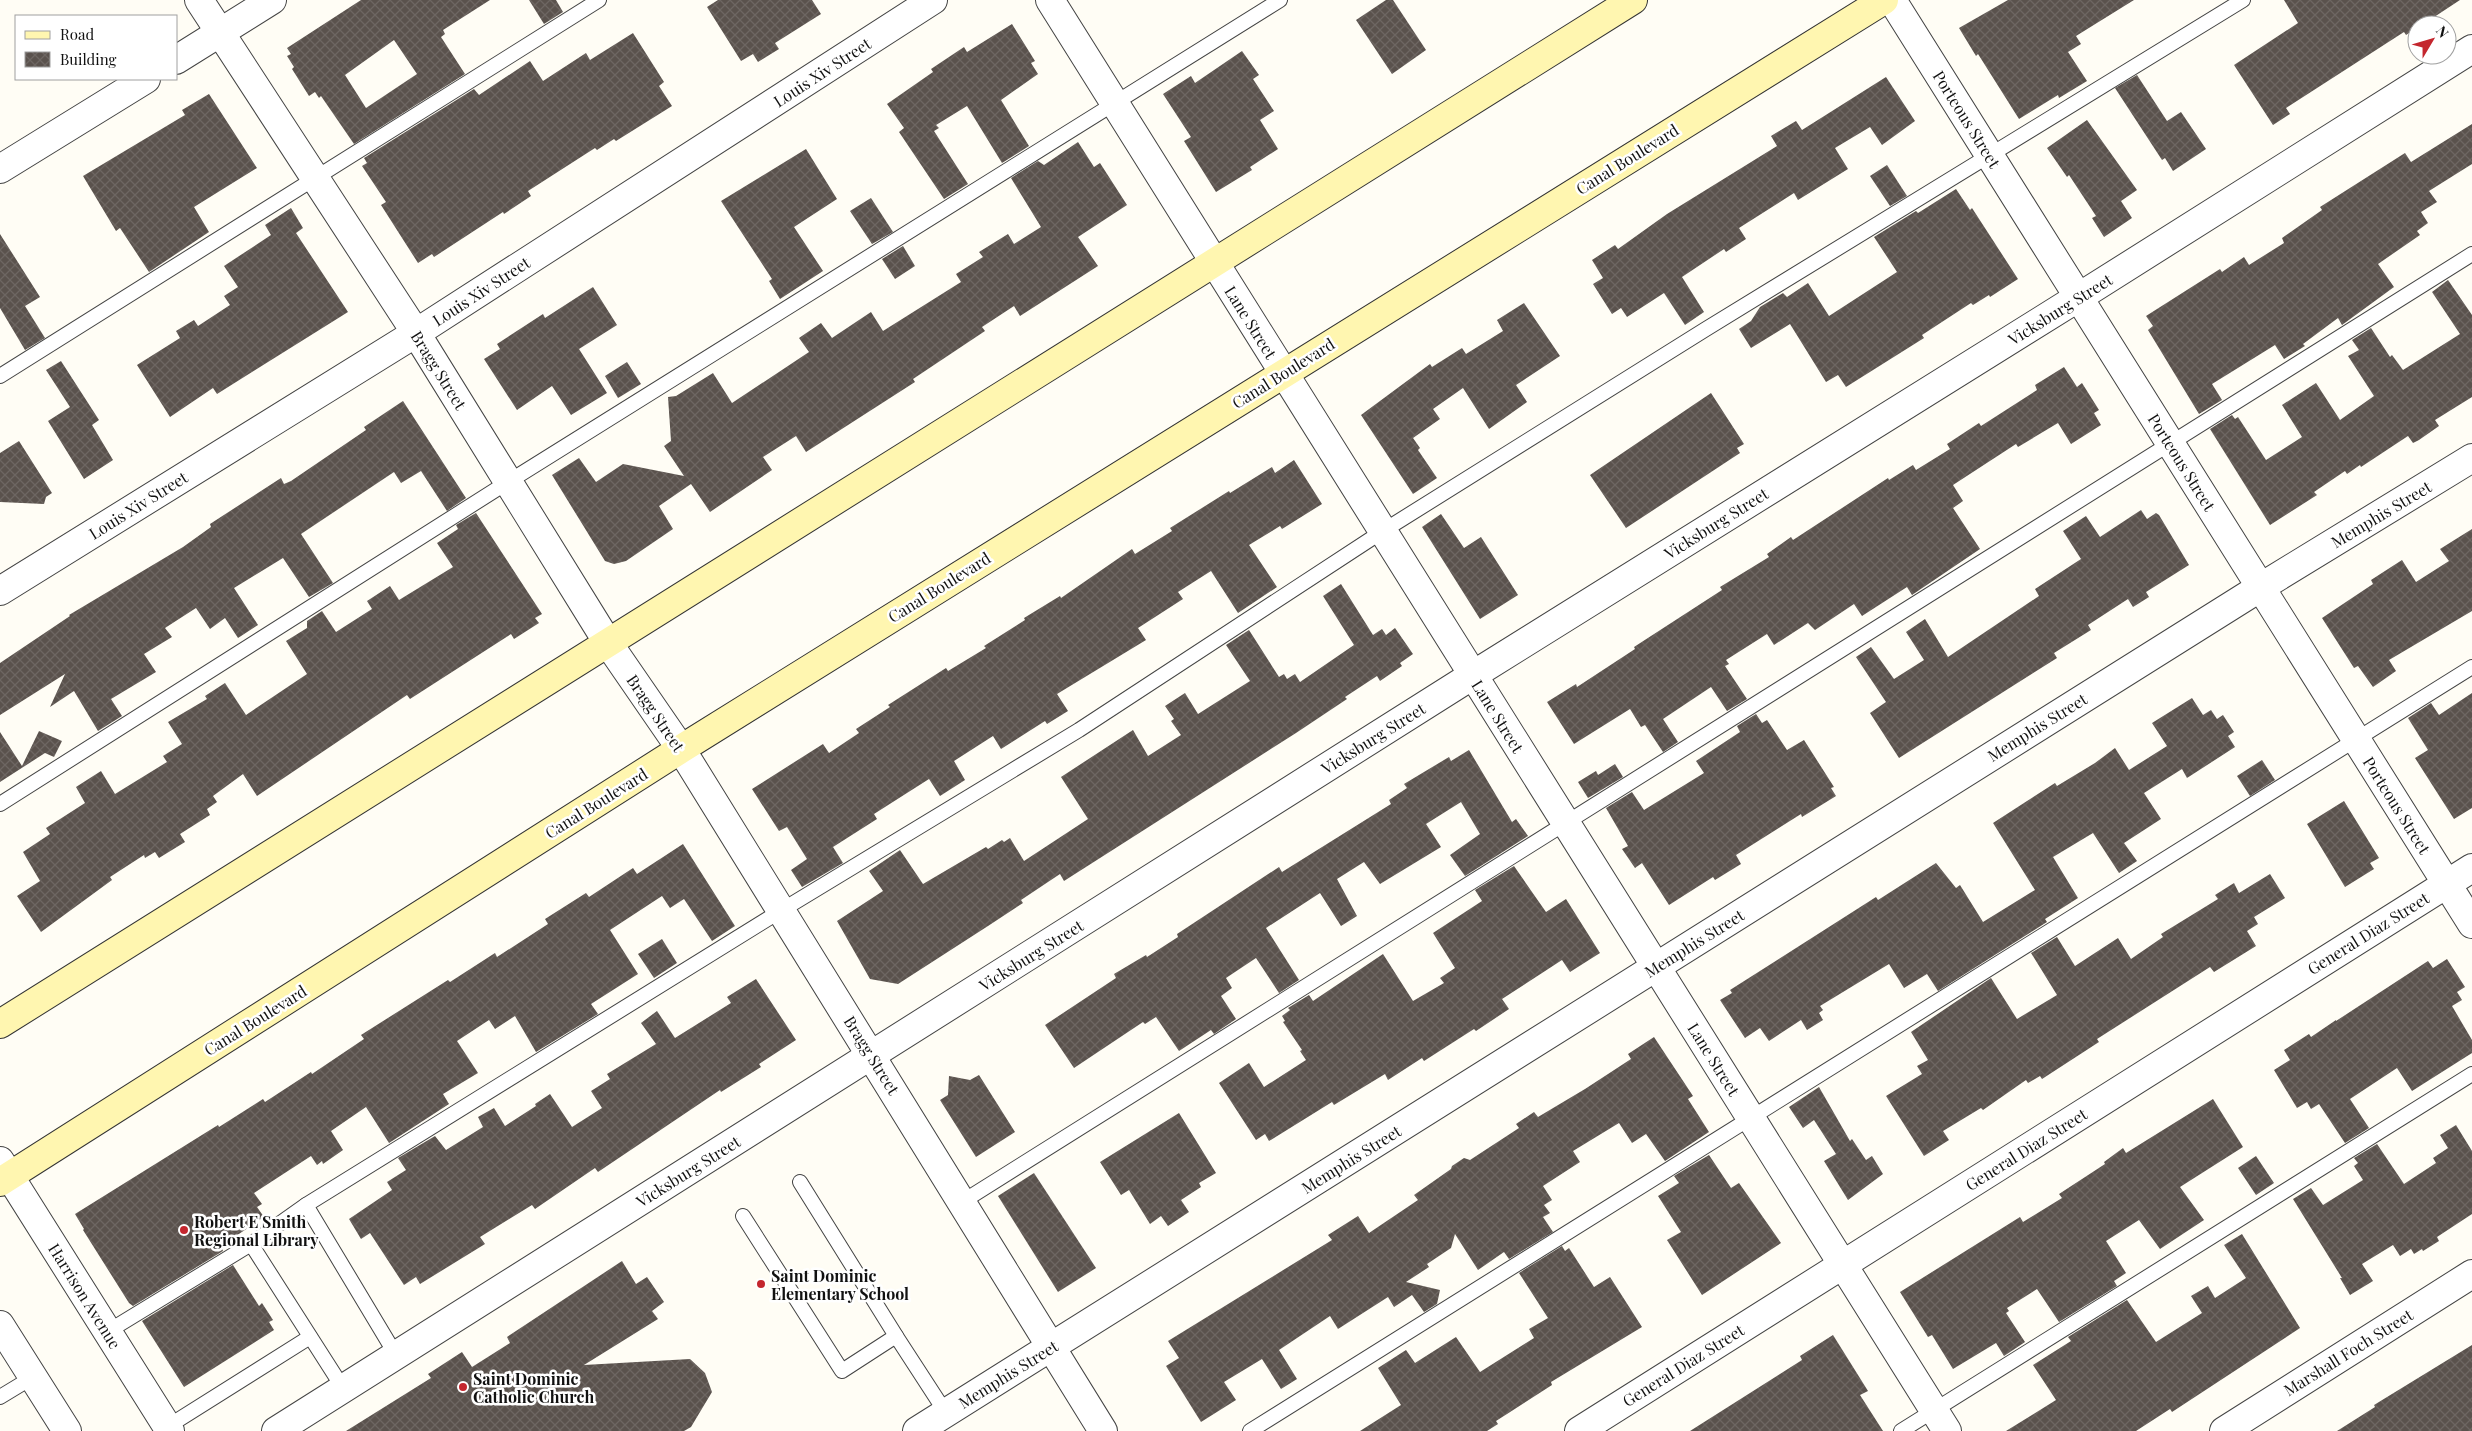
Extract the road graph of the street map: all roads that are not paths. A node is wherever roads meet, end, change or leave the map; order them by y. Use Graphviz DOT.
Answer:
graph roads {
  1 [pos="199,0"];
  2 [pos="272,0"];
  3 [pos="599,0"];
  4 [pos="934,0"];
  5 [pos="1050,0"];
  6 [pos="1280,0"];
  7 [pos="1633,0"];
  8 [pos="1884,0"];
  9 [pos="1892,0"];
  10 [pos="2243,0"];
  11 [pos="220,34"];
  12 [pos="2472,48"];
  13 [pos="178,59"];
  14 [pos="144,80"];
  15 [pos="1115,104"];
  16 [pos="1989,155"];
  17 [pos="0,169"];
  18 [pos="314,178"];
  19 [pos="2472,254"];
  20 [pos="1215,263"];
  21 [pos="2079,297"];
  22 [pos="416,332"];
  23 [pos="1283,372"];
  24 [pos="0,376"];
  25 [pos="2171,444"];
  26 [pos="2472,458"];
  27 [pos="508,482"];
  28 [pos="1383,531"];
  29 [pos="2260,587"];
  30 [pos="0,591"];
  31 [pos="608,643"];
  32 [pos="2472,667"];
  33 [pos="1473,675"];
  34 [pos="2357,740"];
  35 [pos="681,749"];
  36 [pos="0,804"];
  37 [pos="1566,824"];
  38 [pos="2472,868"];
  39 [pos="2447,884"];
  40 [pos="782,910"];
  41 [pos="2472,924"];
  42 [pos="1656,966"];
  43 [pos="0,1024"];
  44 [pos="872,1055"];
  45 [pos="2472,1074"];
  46 [pos="1750,1117"];
  47 [pos="3,1173"];
  48 [pos="800,1182"];
  49 [pos="962,1202"];
  50 [pos="306,1205"];
  51 [pos="743,1216"];
  52 [pos="251,1244"];
  53 [pos="1843,1264"];
  54 [pos="2472,1274"];
  55 [pos="0,1325"];
  56 [pos="107,1332"];
  57 [pos="896,1336"];
  58 [pos="310,1337"];
  59 [pos="1050,1348"];
  60 [pos="396,1355"];
  61 [pos="33,1376"];
  62 [pos="343,1388"];
  63 [pos="0,1397"];
  64 [pos="946,1413"];
  65 [pos="1941,1420"];
  66 [pos="168,1429"];
  67 [pos="67,1431"];
  68 [pos="276,1431"];
  69 [pos="917,1431"];
  70 [pos="1103,1431"];
  71 [pos="1250,1431"];
  72 [pos="1580,1431"];
  73 [pos="1901,1431"];
  74 [pos="2224,1431"];
  1 -- 11 [label="street, Bragg Street"];
  2 -- 11 [label="street"];
  3 -- 18 [label="lane"];
  4 -- 22 [label="street, Louis Xiv Street"];
  5 -- 15 [label="street, Lane Street"];
  6 -- 15 [label="lane"];
  7 -- 20 [label="main road"];
  8 -- 23 [label="main road, Canal Boulevard"];
  9 -- 16 [label="street, Porteous Street"];
  10 -- 16 [label="lane"];
  11 -- 13 [label="street"];
  11 -- 18 [label="street, Bragg Street"];
  12 -- 21 [label="street, Vicksburg Street"];
  14 -- 17 [label="street"];
  15 -- 20 [label="street, Lane Street"];
  15 -- 27 [label="lane"];
  16 -- 21 [label="street, Porteous Street"];
  16 -- 28 [label="lane"];
  18 -- 22 [label="street, Bragg Street"];
  18 -- 24 [label="lane"];
  19 -- 25 [label="lane"];
  20 -- 23 [label="street, Lane Street"];
  20 -- 31 [label="main road"];
  21 -- 25 [label="street, Porteous Street"];
  21 -- 33 [label="street, Vicksburg Street"];
  22 -- 27 [label="street, Bragg Street"];
  22 -- 30 [label="street, Louis Xiv Street"];
  23 -- 28 [label="street, Lane Street"];
  23 -- 35 [label="main road, Canal Boulevard"];
  25 -- 29 [label="street, Porteous Street"];
  25 -- 37 [label="lane"];
  26 -- 29 [label="street, Memphis Street"];
  27 -- 31 [label="street, Bragg Street"];
  27 -- 36 [label="lane"];
  28 -- 33 [label="street, Lane Street"];
  28 -- 40 [label="lane"];
  29 -- 34 [label="street, Porteous Street"];
  29 -- 42 [label="street, Memphis Street"];
  31 -- 35 [label="street, Bragg Street"];
  31 -- 43 [label="main road"];
  32 -- 34 [label="lane"];
  33 -- 37 [label="street, Lane Street"];
  33 -- 44 [label="street, Vicksburg Street"];
  34 -- 39 [label="street, Porteous Street"];
  34 -- 46 [label="lane"];
  35 -- 40 [label="street, Bragg Street"];
  35 -- 47 [label="main road, Canal Boulevard"];
  37 -- 42 [label="street, Lane Street"];
  37 -- 49 [label="lane"];
  38 -- 39 [label="street, General Diaz Street"];
  39 -- 41 [label="street, Porteous Street"];
  39 -- 53 [label="street, General Diaz Street"];
  40 -- 44 [label="street, Bragg Street"];
  40 -- 50 [label="lane"];
  42 -- 46 [label="street, Lane Street"];
  42 -- 59 [label="street, Memphis Street"];
  44 -- 49 [label="street, Bragg Street"];
  44 -- 60 [label="street, Vicksburg Street"];
  45 -- 65 [label="lane"];
  46 -- 53 [label="street, Lane Street"];
  46 -- 71 [label="lane"];
  47 -- 56 [label="street, Harrison Avenue"];
  48 -- 57 [label="lane"];
  49 -- 59 [label="street, Bragg Street"];
  50 -- 52 [label="lane"];
  50 -- 60 [label="lane"];
  51 -- 57 [label="lane"];
  52 -- 56 [label="lane"];
  52 -- 58 [label="lane"];
  53 -- 65 [label="street, Lane Street"];
  53 -- 72 [label="street, General Diaz Street"];
  54 -- 74 [label="street, Marshall Foch Street"];
  55 -- 61 [label="street"];
  56 -- 66 [label="street, Harrison Avenue"];
  57 -- 64 [label="lane"];
  58 -- 62 [label="lane"];
  58 -- 66 [label="lane"];
  59 -- 64 [label="street, Memphis Street"];
  59 -- 70 [label="street, Bragg Street"];
  60 -- 62 [label="street, Vicksburg Street"];
  61 -- 63 [label="lane"];
  61 -- 67 [label="street"];
  62 -- 68 [label="street, Vicksburg Street"];
  64 -- 69 [label="street, Memphis Street"];
  65 -- 73 [label="lane"];
}
